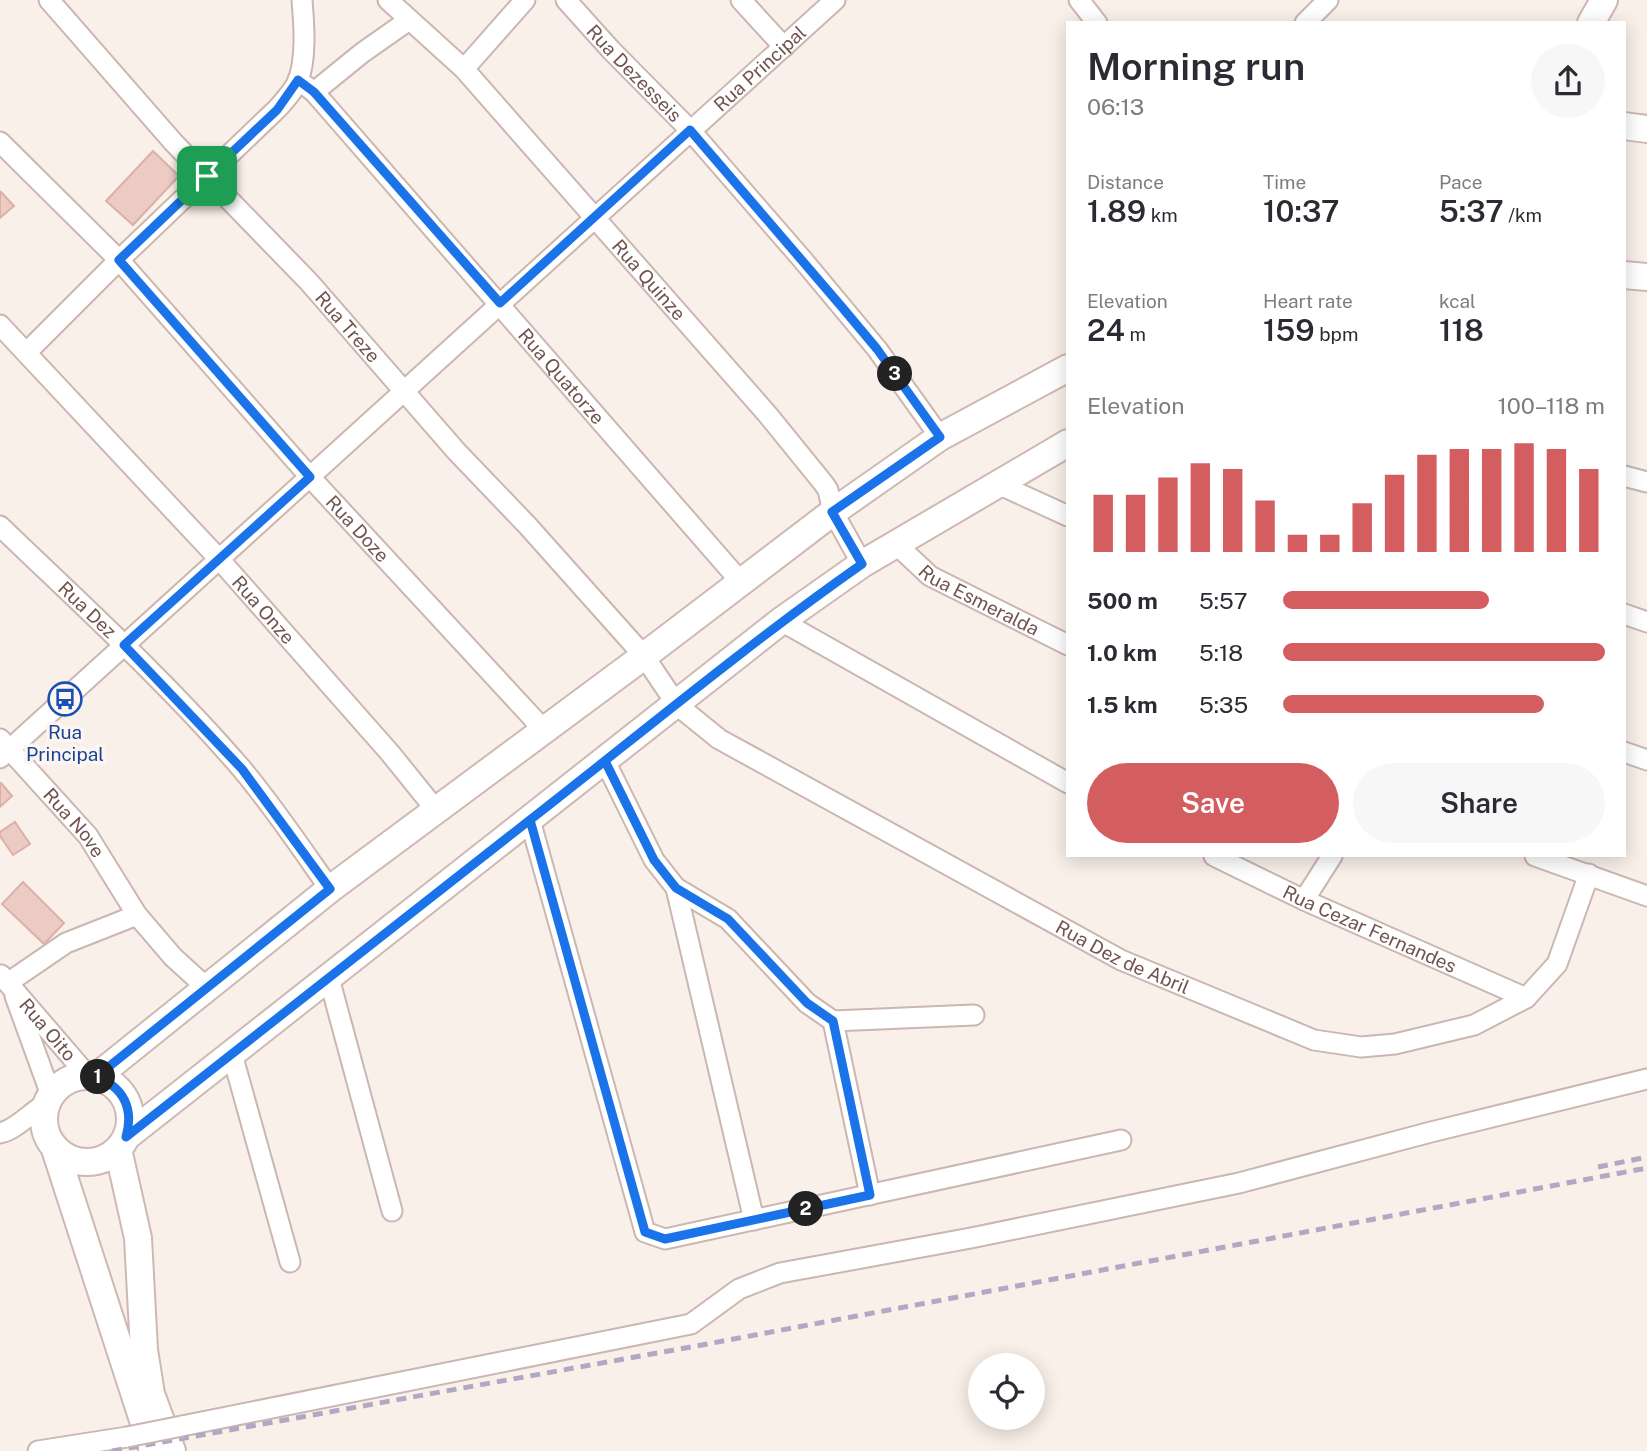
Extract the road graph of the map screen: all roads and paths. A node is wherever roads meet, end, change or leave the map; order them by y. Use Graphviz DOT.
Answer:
graph roads {
  1 [pos="49,0"];
  2 [pos="302,0"];
  3 [pos="388,0"];
  4 [pos="525,0"];
  5 [pos="566,0"];
  6 [pos="741,0"];
  7 [pos="835,0"];
  8 [pos="1328,0"];
  9 [pos="1604,0"];
  10 [pos="409,20"];
  11 [pos="1307,21"];
  12 [pos="1592,21"];
  13 [pos="784,47"];
  14 [pos="464,69"];
  15 [pos="306,86"];
  16 [pos="1626,126"];
  17 [pos="1647,129"];
  18 [pos="690,130"];
  19 [pos="0,142"];
  20 [pos="207,176"];
  21 [pos="593,218"];
  22 [pos="119,260"];
  23 [pos="1626,275"];
  24 [pos="1647,277"];
  25 [pos="500,303"];
  26 [pos="0,325"];
  27 [pos="27,352"];
  28 [pos="1066,369"];
  29 [pos="404,391"];
  30 [pos="940,437"];
  31 [pos="1066,444"];
  32 [pos="310,477"];
  33 [pos="1626,477"];
  34 [pos="1647,482"];
  35 [pos="998,484"];
  36 [pos="832,512"];
  37 [pos="1066,515"];
  38 [pos="0,526"];
  39 [pos="897,545"];
  40 [pos="219,559"];
  41 [pos="862,564"];
  42 [pos="740,581"];
  43 [pos="1626,615"];
  44 [pos="781,621"];
  45 [pos="1647,622"];
  46 [pos="1066,644"];
  47 [pos="124,645"];
  48 [pos="644,656"];
  49 [pos="677,705"];
  50 [pos="542,729"];
  51 [pos="3,749"];
  52 [pos="1626,753"];
  53 [pos="1647,760"];
  54 [pos="605,761"];
  55 [pos="1066,782"];
  56 [pos="436,810"];
  57 [pos="530,820"];
  58 [pos="1216,857"];
  59 [pos="1331,857"];
  60 [pos="1538,857"];
  61 [pos="1589,874"];
  62 [pos="676,888"];
  63 [pos="330,889"];
  64 [pos="1647,896"];
  65 [pos="1304,900"];
  66 [pos="137,915"];
  67 [pos="5,978"];
  68 [pos="329,978"];
  69 [pos="208,989"];
  70 [pos="1526,998"];
  71 [pos="974,1015"];
  72 [pos="833,1021"];
  73 [pos="232,1054"];
  74 [pos="92,1076"];
  75 [pos="1647,1079"];
  76 [pos="49,1099"];
  77 [pos="0,1133"];
  78 [pos="1121,1140"];
  79 [pos="122,1143"];
  80 [pos="55,1149"];
  81 [pos="870,1195"];
  82 [pos="392,1211"];
  83 [pos="754,1220"];
  84 [pos="290,1262"];
  85 [pos="38,1451"];
  86 [pos="153,1451"];
  87 [pos="172,1451"];
  1 -- 20 [label="street, Rua Treze"];
  2 -- 15 [label="street"];
  3 -- 10 [label="street, Rua Quinze"];
  4 -- 14 [label="street"];
  5 -- 18 [label="street, Rua Dezesseis"];
  6 -- 13 [label="street"];
  7 -- 13 [label="street, Rua Principal"];
  8 -- 11 [label="street"];
  9 -- 12 [label="street"];
  10 -- 14 [label="street, Rua Quinze"];
  10 -- 15 [label="street"];
  13 -- 18 [label="street, Rua Principal"];
  14 -- 21 [label="street, Rua Quinze"];
  15 -- 20 [label="street"];
  15 -- 25 [label="street, Rua Quatorze"];
  16 -- 17 [label="street"];
  18 -- 21 [label="street, Rua Principal"];
  18 -- 30 [label="street, Rua Dezesseis"];
  19 -- 22 [label="street, Rua Doze"];
  20 -- 22 [label="street"];
  20 -- 29 [label="street, Rua Treze"];
  21 -- 25 [label="street, Rua Principal"];
  21 -- 36 [label="street, Rua Quinze"];
  22 -- 27 [label="street"];
  22 -- 32 [label="street, Rua Doze"];
  23 -- 24 [label="street"];
  25 -- 29 [label="street, Rua Principal"];
  25 -- 42 [label="street, Rua Quatorze"];
  26 -- 27 [label="street, Rua Onze"];
  27 -- 40 [label="street, Rua Onze"];
  28 -- 30 [label="street"];
  29 -- 32 [label="street, Rua Principal"];
  29 -- 48 [label="street, Rua Treze"];
  30 -- 36 [label="street"];
  31 -- 35 [label="street"];
  32 -- 40 [label="street, Rua Principal"];
  32 -- 50 [label="street, Rua Doze"];
  33 -- 34 [label="street"];
  35 -- 37 [label="street"];
  35 -- 39 [label="street"];
  36 -- 41 [label="street, Rua Quinze"];
  36 -- 42 [label="street"];
  38 -- 47 [label="street, Rua Dez"];
  39 -- 41 [label="street"];
  39 -- 46 [label="street, Rua Esmeralda"];
  40 -- 47 [label="street, Rua Principal"];
  40 -- 56 [label="street, Rua Onze"];
  41 -- 44 [label="street"];
  42 -- 48 [label="street"];
  43 -- 45 [label="street"];
  44 -- 49 [label="street"];
  44 -- 55 [label="street"];
  47 -- 51 [label="street, Rua Principal"];
  47 -- 63 [label="street, Rua Dez"];
  48 -- 49 [label="street, Rua Dez de Abril"];
  48 -- 50 [label="street"];
  49 -- 54 [label="street"];
  49 -- 70 [label="street, Rua Dez de Abril"];
  50 -- 56 [label="street"];
  51 -- 66 [label="street, Rua Nove"];
  52 -- 53 [label="street"];
  54 -- 57 [label="street"];
  54 -- 62 [label="street"];
  56 -- 63 [label="street"];
  57 -- 68 [label="street"];
  57 -- 83 [label="street"];
  58 -- 65 [label="street, Rua Cezar Fernandes"];
  59 -- 65 [label="street"];
  60 -- 61 [label="street"];
  61 -- 64 [label="street"];
  61 -- 70 [label="street, Rua Dez de Abril"];
  62 -- 72 [label="street"];
  62 -- 83 [label="street"];
  63 -- 69 [label="street"];
  65 -- 70 [label="street, Rua Cezar Fernandes"];
  66 -- 67 [label="street"];
  66 -- 69 [label="street, Rua Nove"];
  67 -- 74 [label="street, Rua Oito"];
  67 -- 76 [label="street, Rua Oito"];
  68 -- 73 [label="street"];
  68 -- 82 [label="street"];
  69 -- 74 [label="street"];
  71 -- 72 [label="street"];
  72 -- 81 [label="street"];
  73 -- 79 [label="street"];
  73 -- 84 [label="street"];
  74 -- 76 [label="street"];
  74 -- 79 [label="street"];
  75 -- 85 [label="street, bridge"];
  76 -- 77 [label="street"];
  76 -- 80 [label="street"];
  78 -- 81 [label="street"];
  79 -- 80 [label="street"];
  79 -- 87 [label="street"];
  80 -- 86 [label="street"];
  81 -- 83 [label="street"];
}
